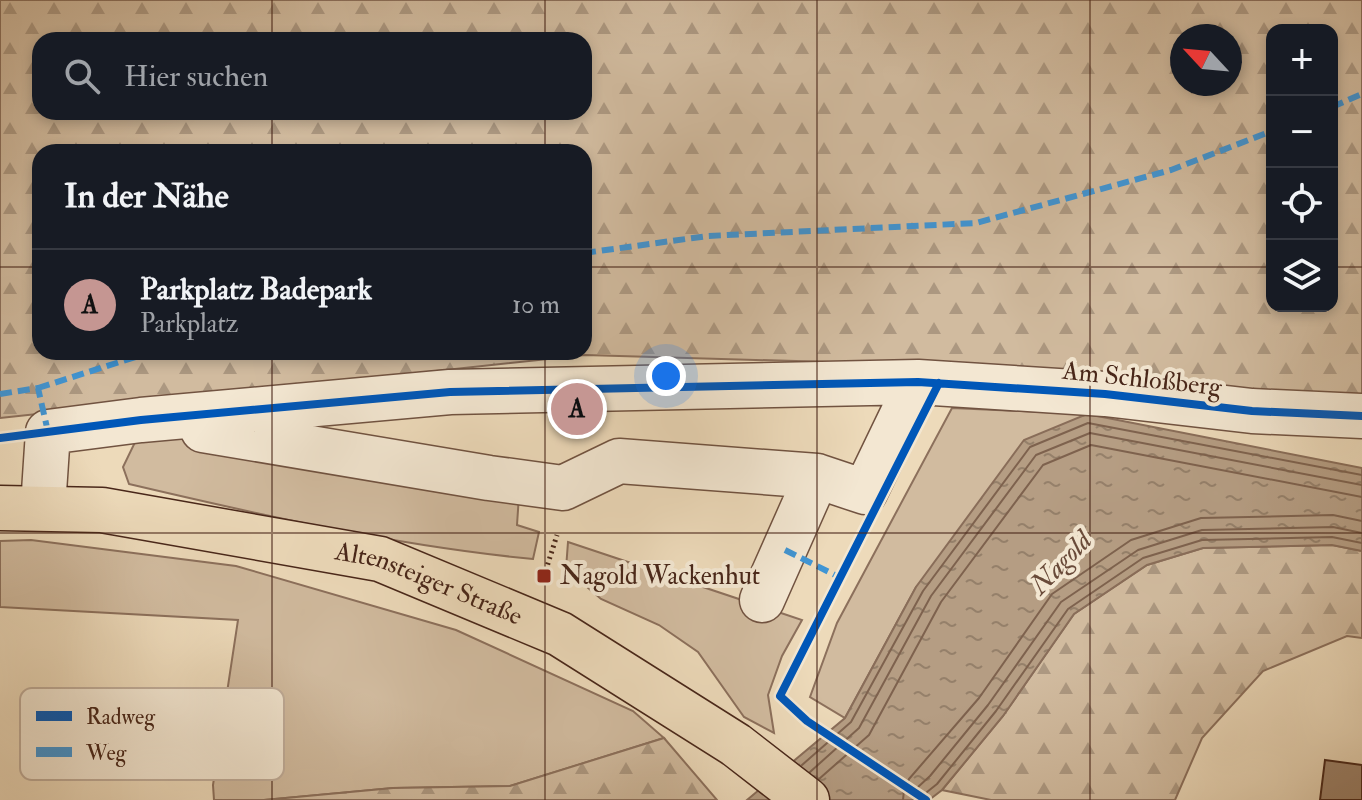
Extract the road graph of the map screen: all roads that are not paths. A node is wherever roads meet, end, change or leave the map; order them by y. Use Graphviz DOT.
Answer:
graph roads {
  1 [pos="918,382"];
  2 [pos="1362,416"];
  3 [pos="141,420"];
  4 [pos="817,476"];
  5 [pos="43,507"];
  6 [pos="0,508"];
  7 [pos="762,600"];
  8 [pos="807,800"];
  1 -- 2 [label="lane, Am Schloßberg"];
  1 -- 3 [label="lane, Am Schloßberg"];
  1 -- 4 [label="lane"];
  3 -- 4 [label="lane"];
  3 -- 5 [label="lane"];
  4 -- 7 [label="lane"];
  5 -- 6 [label="main road, Altensteiger Straße"];
  5 -- 8 [label="main road, Altensteiger Straße"];
}
